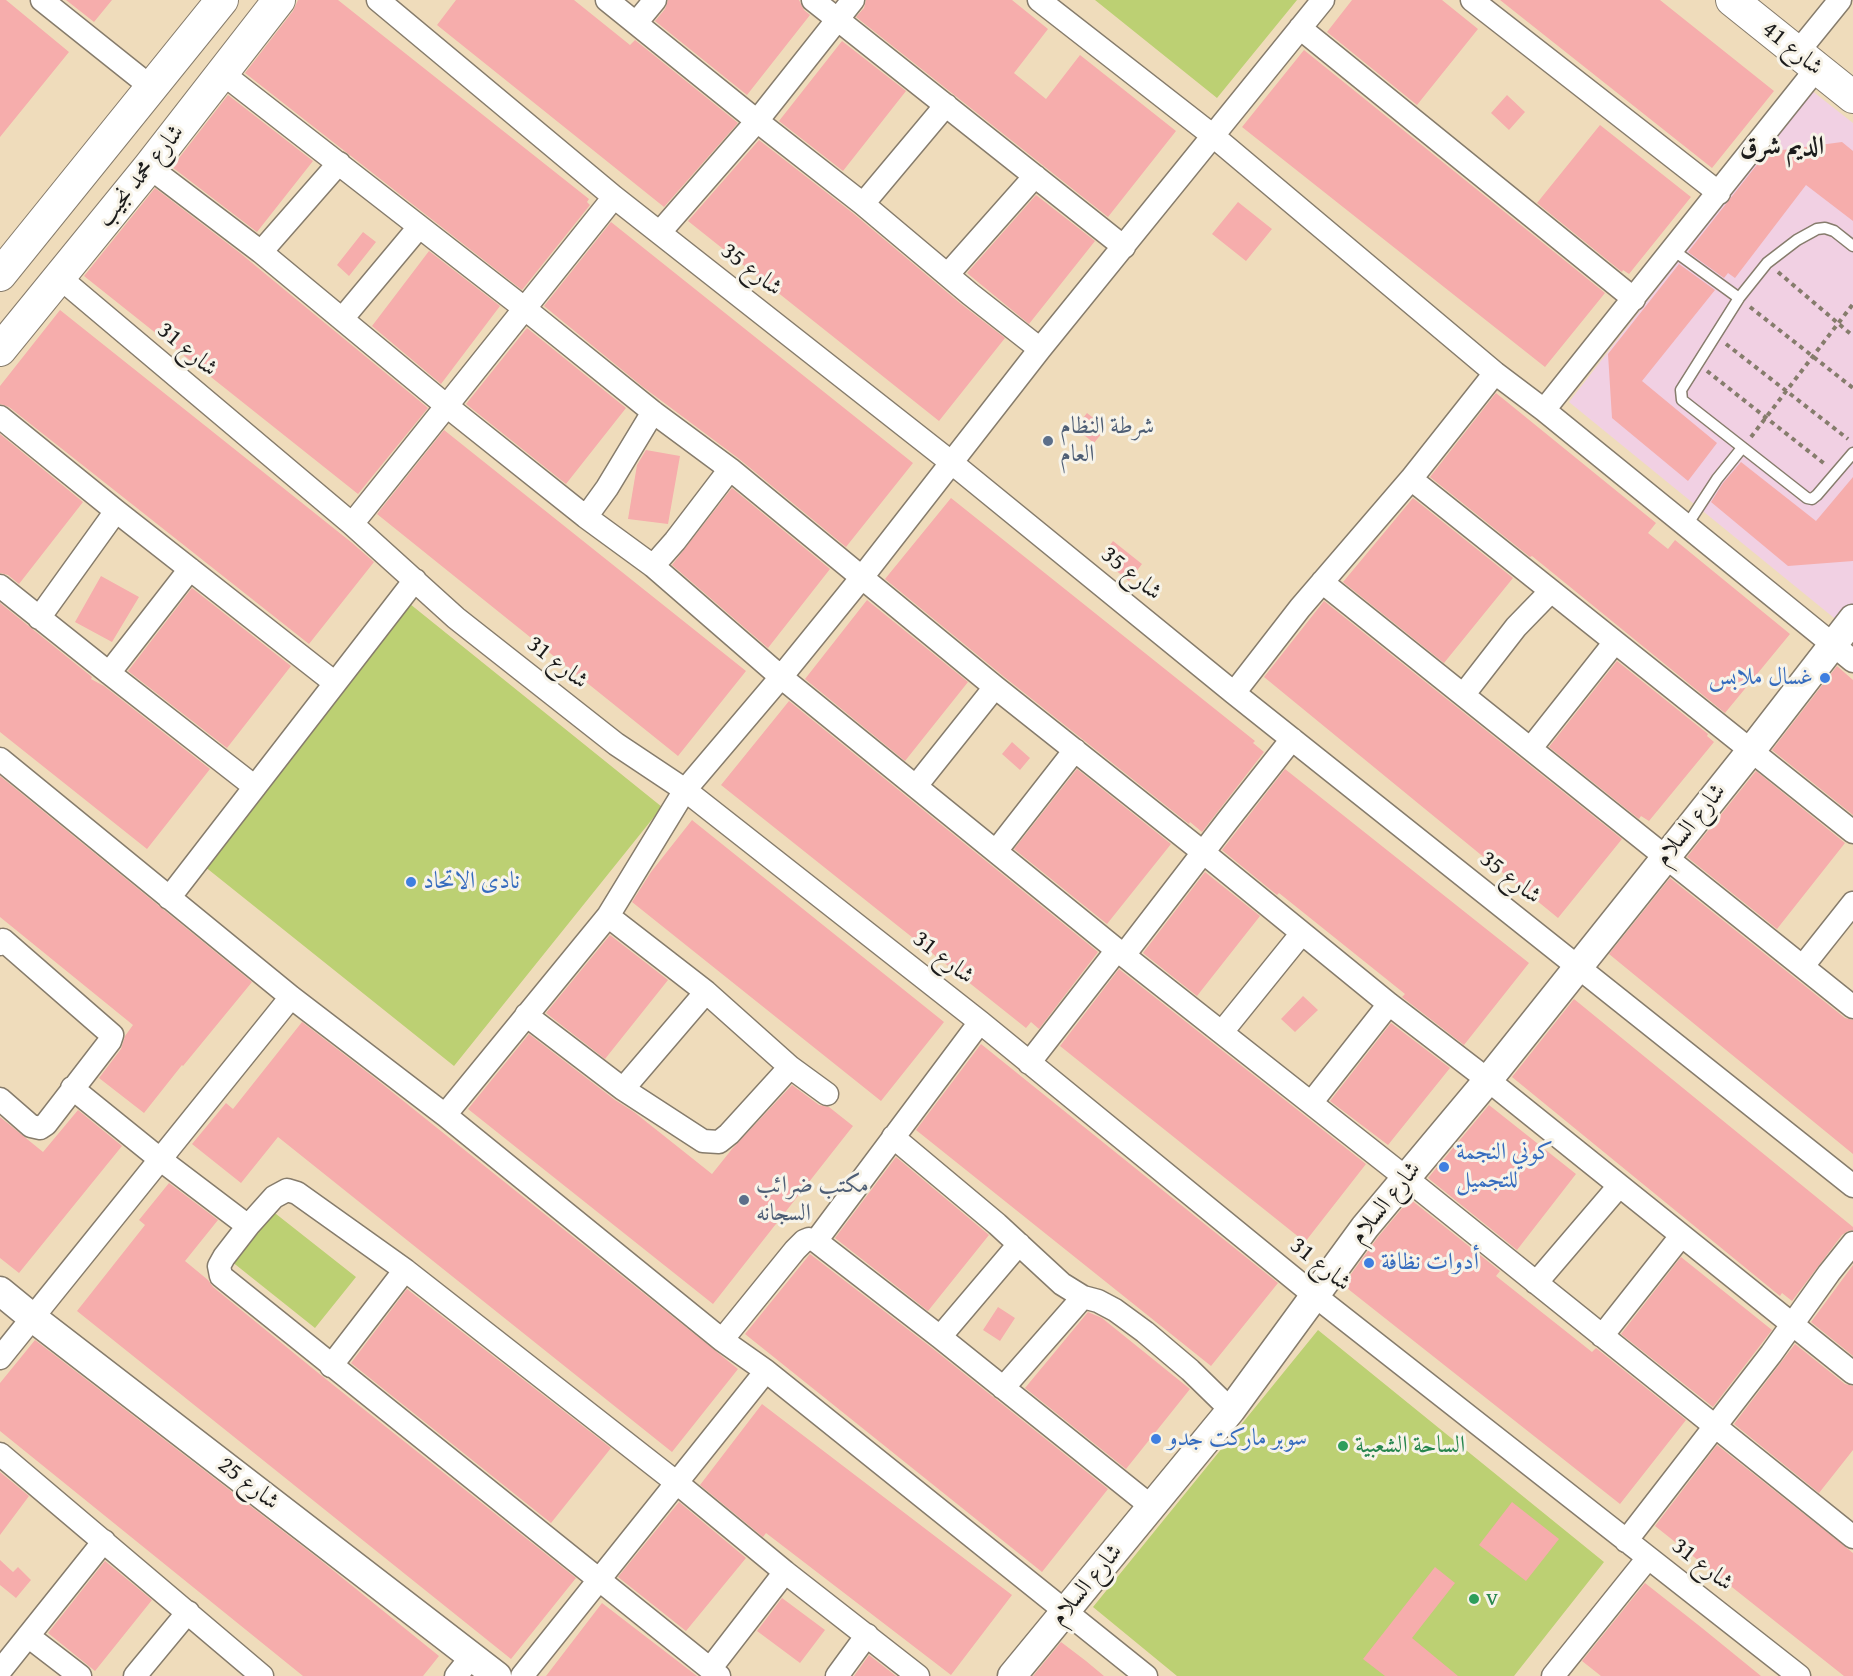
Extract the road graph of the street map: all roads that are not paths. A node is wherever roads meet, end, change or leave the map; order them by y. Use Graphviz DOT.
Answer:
graph roads {
  1 [pos="42,0"];
  2 [pos="222,0"];
  3 [pos="279,0"];
  4 [pos="378,0"];
  5 [pos="607,0"];
  6 [pos="656,0"];
  7 [pos="813,0"];
  8 [pos="853,0"];
  9 [pos="1039,0"];
  10 [pos="1323,0"];
  11 [pos="1472,0"];
  12 [pos="1732,0"];
  13 [pos="1840,0"];
  14 [pos="838,20"];
  15 [pos="636,23"];
  16 [pos="1300,28"];
  17 [pos="1807,61"];
  18 [pos="222,73"];
  19 [pos="151,87"];
  20 [pos="1853,97"];
  21 [pos="946,105"];
  22 [pos="756,121"];
  23 [pos="1212,135"];
  24 [pos="339,162"];
  25 [pos="149,167"];
  26 [pos="1035,176"];
  27 [pos="1719,193"];
  28 [pos="614,197"];
  29 [pos="863,204"];
  30 [pos="419,227"];
  31 [pos="660,232"];
  32 [pos="1853,246"];
  33 [pos="1124,247"];
  34 [pos="1673,250"];
  35 [pos="261,252"];
  36 [pos="948,274"];
  37 [pos="0,275"];
  38 [pos="59,277"];
  39 [pos="1634,298"];
  40 [pos="1739,298"];
  41 [pos="524,308"];
  42 [pos="342,319"];
  43 [pos="1040,349"];
  44 [pos="0,350"];
  45 [pos="1495,373"];
  46 [pos="448,406"];
  47 [pos="1544,410"];
  48 [pos="654,412"];
  49 [pos="0,417"];
  50 [pos="1742,448"];
  51 [pos="1853,453"];
  52 [pos="952,463"];
  53 [pos="730,469"];
  54 [pos="1411,479"];
  55 [pos="116,511"];
  56 [pos="586,517"];
  57 [pos="352,524"];
  58 [pos="1687,525"];
  59 [pos="653,566"];
  60 [pos="190,569"];
  61 [pos="863,576"];
  62 [pos="415,580"];
  63 [pos="1322,582"];
  64 [pos="0,586"];
  65 [pos="1551,591"];
  66 [pos="39,618"];
  67 [pos="1853,619"];
  68 [pos="1615,642"];
  69 [pos="1843,653"];
  70 [pos="108,674"];
  71 [pos="781,677"];
  72 [pos="335,683"];
  73 [pos="995,687"];
  74 [pos="1234,693"];
  75 [pos="1464,694"];
  76 [pos="1292,739"];
  77 [pos="1531,748"];
  78 [pos="1075,750"];
  79 [pos="1750,752"];
  80 [pos="0,759"];
  81 [pos="916,786"];
  82 [pos="255,787"];
  83 [pos="685,790"];
  84 [pos="1853,832"];
  85 [pos="996,851"];
  86 [pos="1204,853"];
  87 [pos="1666,856"];
  88 [pos="169,898"];
  89 [pos="1853,903"];
  90 [pos="608,916"];
  91 [pos="1302,933"];
  92 [pos="1,941"];
  93 [pos="1120,953"];
  94 [pos="1579,966"];
  95 [pos="1803,966"];
  96 [pos="706,992"];
  97 [pos="291,997"];
  98 [pos="1389,1004"];
  99 [pos="1853,1007"];
  100 [pos="526,1015"];
  101 [pos="980,1022"];
  102 [pos="1222,1032"];
  103 [pos="1029,1063"];
  104 [pos="790,1067"];
  105 [pos="1488,1080"];
  106 [pos="72,1088"];
  107 [pos="623,1089"];
  108 [pos="827,1094"];
  109 [pos="0,1099"];
  110 [pos="1311,1103"];
  111 [pos="445,1115"];
  112 [pos="893,1137"];
  113 [pos="161,1160"];
  114 [pos="1406,1178"];
  115 [pos="1619,1186"];
  116 [pos="1853,1186"];
  117 [pos="248,1226"];
  118 [pos="1681,1236"];
  119 [pos="816,1241"];
  120 [pos="1853,1243"];
  121 [pos="1019,1244"];
  122 [pos="405,1270"];
  123 [pos="1536,1283"];
  124 [pos="0,1291"];
  125 [pos="1314,1295"];
  126 [pos="1083,1297"];
  127 [pos="33,1318"];
  128 [pos="1792,1324"];
  129 [pos="1602,1336"];
  130 [pos="940,1337"];
  131 [pos="723,1340"];
  132 [pos="0,1358"];
  133 [pos="331,1366"];
  134 [pos="766,1371"];
  135 [pos="1853,1373"];
  136 [pos="1003,1389"];
  137 [pos="1231,1410"];
  138 [pos="1714,1426"];
  139 [pos="0,1454"];
  140 [pos="676,1483"];
  141 [pos="1152,1507"];
  142 [pos="1853,1537"];
  143 [pos="1626,1540"];
  144 [pos="104,1541"];
  145 [pos="1648,1558"];
  146 [pos="785,1572"];
  147 [pos="599,1580"];
  148 [pos="1064,1611"];
  149 [pos="188,1612"];
  150 [pos="867,1635"];
  151 [pos="28,1636"];
  152 [pos="464,1666"];
  153 [pos="0,1671"];
  154 [pos="714,1672"];
  155 [pos="1565,1672"];
  156 [pos="80,1676"];
  157 [pos="135,1676"];
  158 [pos="262,1676"];
  159 [pos="497,1676"];
  160 [pos="522,1676"];
  161 [pos="837,1676"];
  162 [pos="918,1676"];
  163 [pos="1012,1676"];
  164 [pos="1146,1676"];
  165 [pos="1799,1676"];
  1 -- 19 [label="street"];
  2 -- 19 [label="main road, شارع محمد نجيب"];
  3 -- 18 [label="main road, شارع محمد نجيب"];
  4 -- 28 [label="street, شارع 35"];
  5 -- 15 [label="street"];
  6 -- 15 [label="street"];
  7 -- 14 [label="street"];
  8 -- 14 [label="street"];
  9 -- 23 [label="street"];
  10 -- 16 [label="street"];
  11 -- 27 [label="street"];
  12 -- 17 [label="main road, شارع 41"];
  13 -- 17 [label="street"];
  14 -- 21 [label="street"];
  14 -- 22 [label="street"];
  15 -- 22 [label="street"];
  16 -- 23 [label="street"];
  16 -- 39 [label="street"];
  17 -- 20 [label="main road, شارع 41"];
  17 -- 27 [label="street"];
  18 -- 24 [label="street"];
  18 -- 25 [label="main road, شارع محمد نجيب"];
  19 -- 37 [label="main road, شارع محمد نجيب"];
  21 -- 26 [label="street"];
  21 -- 29 [label="street"];
  22 -- 29 [label="street"];
  22 -- 31 [label="street"];
  23 -- 33 [label="street"];
  23 -- 45 [label="street"];
  24 -- 30 [label="street"];
  24 -- 35 [label="street"];
  25 -- 35 [label="street"];
  25 -- 38 [label="main road, شارع محمد نجيب"];
  26 -- 33 [label="street"];
  26 -- 36 [label="street"];
  27 -- 34 [label="street"];
  28 -- 31 [label="street, شارع 35"];
  28 -- 41 [label="street"];
  29 -- 36 [label="street"];
  30 -- 41 [label="street"];
  30 -- 42 [label="street"];
  31 -- 52 [label="street, شارع 35"];
  32 -- 40 [label="lane"];
  33 -- 43 [label="street"];
  34 -- 39 [label="street"];
  34 -- 40 [label="lane"];
  35 -- 42 [label="street"];
  36 -- 43 [label="street"];
  38 -- 44 [label="main road, شارع محمد نجيب"];
  38 -- 57 [label="street, شارع 31"];
  39 -- 47 [label="street"];
  40 -- 50 [label="lane"];
  41 -- 46 [label="street"];
  41 -- 48 [label="street"];
  42 -- 46 [label="street"];
  43 -- 52 [label="street"];
  45 -- 47 [label="street"];
  45 -- 54 [label="street"];
  46 -- 56 [label="street"];
  46 -- 57 [label="street"];
  47 -- 58 [label="street"];
  48 -- 53 [label="street"];
  48 -- 56 [label="street"];
  49 -- 55 [label="street"];
  50 -- 51 [label="lane"];
  50 -- 58 [label="lane"];
  52 -- 61 [label="street"];
  52 -- 74 [label="street, شارع 35"];
  53 -- 59 [label="street"];
  53 -- 61 [label="street"];
  54 -- 63 [label="street"];
  54 -- 65 [label="street"];
  55 -- 60 [label="street"];
  55 -- 66 [label="street"];
  56 -- 59 [label="street"];
  57 -- 62 [label="street, شارع 31"];
  58 -- 69 [label="street"];
  59 -- 71 [label="street"];
  60 -- 70 [label="street"];
  60 -- 72 [label="street"];
  61 -- 71 [label="street"];
  61 -- 73 [label="street"];
  62 -- 72 [label="street"];
  62 -- 83 [label="street, شارع 31"];
  63 -- 74 [label="street"];
  63 -- 75 [label="street"];
  64 -- 66 [label="street"];
  65 -- 68 [label="street"];
  65 -- 75 [label="street"];
  66 -- 70 [label="street"];
  67 -- 69 [label="street, شارع السلام"];
  68 -- 77 [label="street"];
  68 -- 79 [label="street"];
  69 -- 79 [label="street, شارع السلام"];
  70 -- 82 [label="street"];
  71 -- 81 [label="street"];
  71 -- 83 [label="street"];
  72 -- 82 [label="street"];
  73 -- 78 [label="street"];
  73 -- 81 [label="street"];
  74 -- 76 [label="street, شارع 35"];
  75 -- 77 [label="street"];
  76 -- 86 [label="street"];
  76 -- 94 [label="street, شارع 35"];
  77 -- 87 [label="street"];
  78 -- 85 [label="street"];
  78 -- 86 [label="street"];
  79 -- 84 [label="street"];
  79 -- 87 [label="street, شارع السلام"];
  80 -- 88 [label="street"];
  81 -- 85 [label="street"];
  82 -- 88 [label="street"];
  83 -- 90 [label="street"];
  83 -- 101 [label="street, شارع 31"];
  85 -- 93 [label="street"];
  86 -- 91 [label="street"];
  86 -- 93 [label="street"];
  87 -- 94 [label="street, شارع السلام"];
  87 -- 95 [label="street"];
  88 -- 97 [label="street"];
  89 -- 95 [label="street"];
  90 -- 96 [label="street"];
  90 -- 100 [label="street"];
  91 -- 98 [label="street"];
  91 -- 102 [label="street"];
  92 -- 106 [label="street"];
  93 -- 102 [label="street"];
  93 -- 103 [label="street"];
  94 -- 105 [label="street, شارع السلام"];
  94 -- 116 [label="street, شارع 35"];
  95 -- 99 [label="street"];
  96 -- 104 [label="street"];
  96 -- 107 [label="street"];
  97 -- 111 [label="street"];
  97 -- 113 [label="street"];
  98 -- 105 [label="street"];
  98 -- 110 [label="street"];
  100 -- 107 [label="street"];
  100 -- 111 [label="street"];
  101 -- 103 [label="street, شارع 31"];
  101 -- 112 [label="street"];
  102 -- 110 [label="street"];
  103 -- 125 [label="street, شارع 31"];
  104 -- 107 [label="street"];
  104 -- 108 [label="street"];
  105 -- 114 [label="street, شارع السلام"];
  105 -- 115 [label="street"];
  106 -- 109 [label="street"];
  106 -- 113 [label="street"];
  110 -- 114 [label="street"];
  111 -- 131 [label="street"];
  112 -- 119 [label="street"];
  112 -- 121 [label="street"];
  113 -- 117 [label="street"];
  113 -- 127 [label="street"];
  114 -- 123 [label="street"];
  114 -- 125 [label="street, شارع السلام"];
  115 -- 118 [label="street"];
  115 -- 123 [label="street"];
  117 -- 122 [label="street"];
  117 -- 133 [label="street"];
  118 -- 128 [label="street"];
  118 -- 129 [label="street"];
  119 -- 130 [label="street"];
  119 -- 131 [label="street"];
  120 -- 128 [label="street"];
  121 -- 126 [label="street"];
  121 -- 130 [label="street"];
  122 -- 133 [label="street"];
  122 -- 140 [label="street"];
  123 -- 129 [label="street"];
  124 -- 127 [label="street, شارع 25"];
  125 -- 137 [label="street, شارع السلام"];
  125 -- 143 [label="street, شارع 31"];
  126 -- 136 [label="street"];
  126 -- 137 [label="street"];
  127 -- 132 [label="street"];
  127 -- 152 [label="street, شارع 25"];
  128 -- 135 [label="street"];
  128 -- 138 [label="street"];
  129 -- 138 [label="street"];
  130 -- 136 [label="street"];
  131 -- 134 [label="street"];
  133 -- 147 [label="street"];
  134 -- 140 [label="street"];
  134 -- 148 [label="street"];
  136 -- 141 [label="street"];
  137 -- 141 [label="street, شارع السلام"];
  138 -- 142 [label="street"];
  138 -- 143 [label="street"];
  139 -- 144 [label="street"];
  140 -- 146 [label="street"];
  140 -- 147 [label="street"];
  141 -- 148 [label="street, شارع السلام"];
  143 -- 145 [label="street, شارع 31"];
  144 -- 149 [label="street"];
  144 -- 151 [label="street"];
  145 -- 155 [label="street"];
  145 -- 165 [label="street, شارع 31"];
  146 -- 150 [label="street"];
  146 -- 154 [label="street"];
  147 -- 154 [label="street"];
  147 -- 160 [label="street"];
  148 -- 163 [label="street, شارع السلام"];
  148 -- 164 [label="street"];
  149 -- 157 [label="street"];
  149 -- 158 [label="street"];
  150 -- 161 [label="street"];
  150 -- 162 [label="street"];
  151 -- 153 [label="street"];
  151 -- 156 [label="street"];
  152 -- 159 [label="street, شارع 25"];
}
